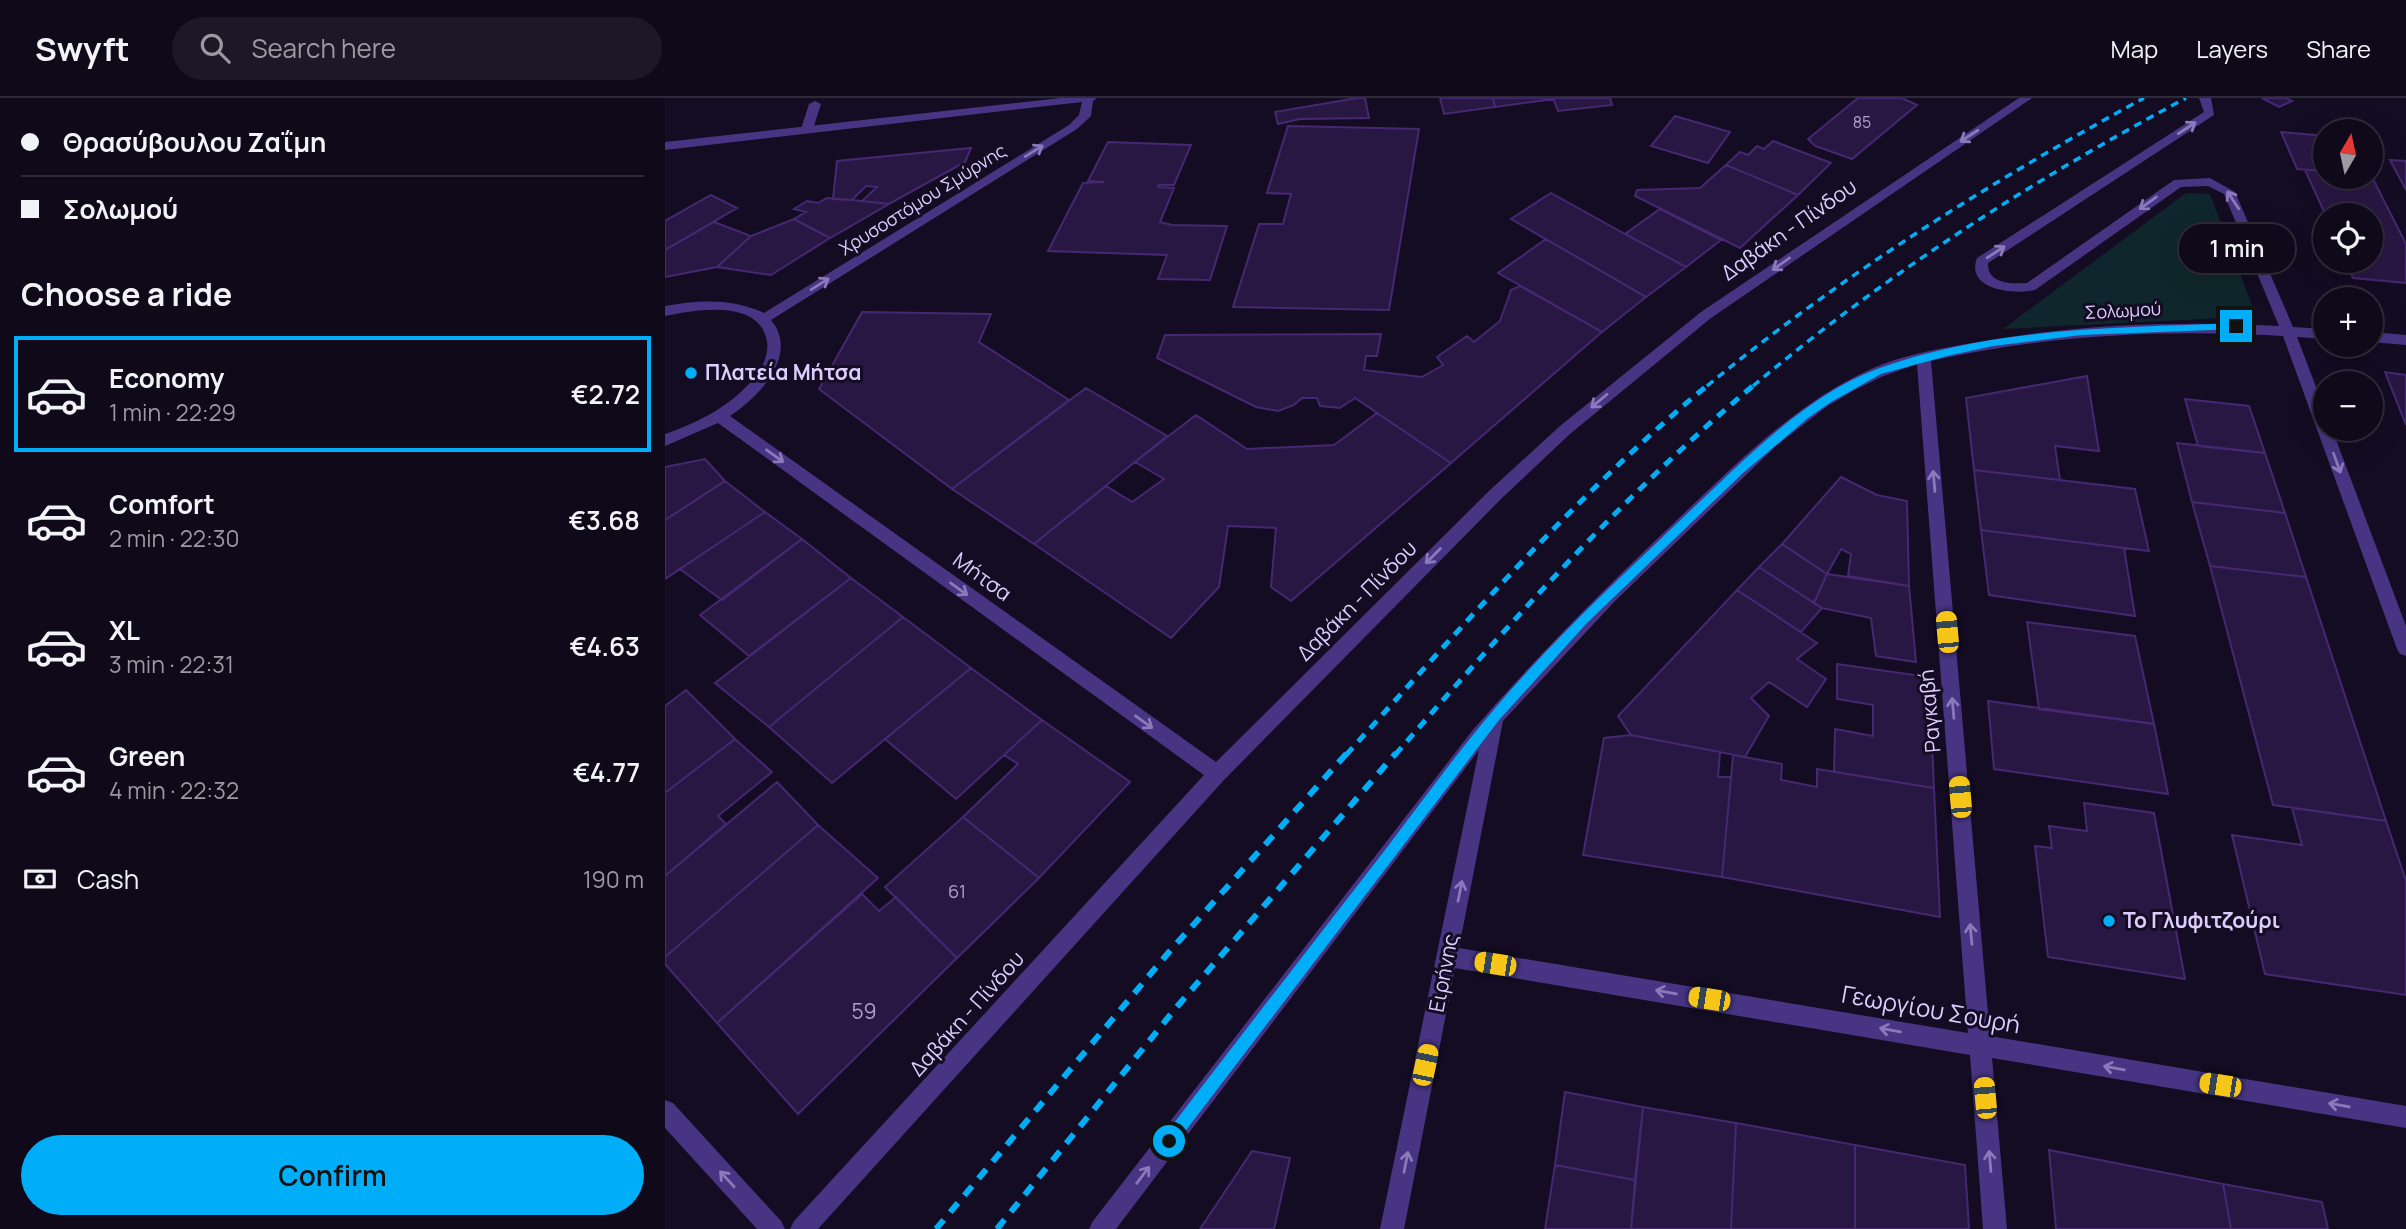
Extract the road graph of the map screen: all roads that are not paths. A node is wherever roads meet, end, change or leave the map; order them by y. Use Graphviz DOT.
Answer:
graph roads {
  1 [pos="1089,98"];
  2 [pos="2026,98"];
  3 [pos="2205,98"];
  4 [pos="815,104"];
  5 [pos="807,130"];
  6 [pos="665,146"];
  7 [pos="665,311"];
  8 [pos="762,320"];
  9 [pos="2288,331"];
  10 [pos="2313,333"];
  11 [pos="2383,338"];
  12 [pos="2406,340"];
  13 [pos="1924,357"];
  14 [pos="719,416"];
  15 [pos="665,440"];
  16 [pos="2406,649"];
  17 [pos="1495,717"];
  18 [pos="1217,774"];
  19 [pos="1447,956"];
  20 [pos="1980,1045"];
  21 [pos="665,1111"];
  22 [pos="2406,1117"];
  23 [pos="773,1229"];
  24 [pos="802,1229"];
  25 [pos="1101,1229"];
  26 [pos="1392,1229"];
  27 [pos="1995,1229"];
  1 -- 5 [label="street"];
  8 -- 1 [label="street, Χρυσοστόμου Σμύρνης, one-way"];
  2 -- 18 [label="street, Δαβάκη - Πίνδου, one-way"];
  9 -- 3 [label="street, one-way"];
  4 -- 5 [label="street"];
  5 -- 6 [label="street"];
  7 -- 8 [label="street"];
  8 -- 14 [label="street"];
  9 -- 10 [label="street, Σολωμού"];
  9 -- 13 [label="street, Σολωμού"];
  9 -- 16 [label="street, one-way"];
  11 -- 12 [label="street"];
  13 -- 17 [label="street, Σολωμού"];
  20 -- 13 [label="street, Ραγκαβή, one-way"];
  14 -- 15 [label="street"];
  14 -- 18 [label="street, Μήτσα, one-way"];
  19 -- 17 [label="street, Ειρήνης, one-way"];
  25 -- 17 [label="street, Σολωμού, one-way"];
  18 -- 24 [label="street, Δαβάκη - Πίνδου"];
  20 -- 19 [label="street, Γεωργίου Σουρή, one-way"];
  26 -- 19 [label="street, Ειρήνης, one-way"];
  22 -- 20 [label="street, Γεωργίου Σουρή, one-way"];
  27 -- 20 [label="street, Ραγκαβή, one-way"];
  23 -- 21 [label="street, one-way"];
}
